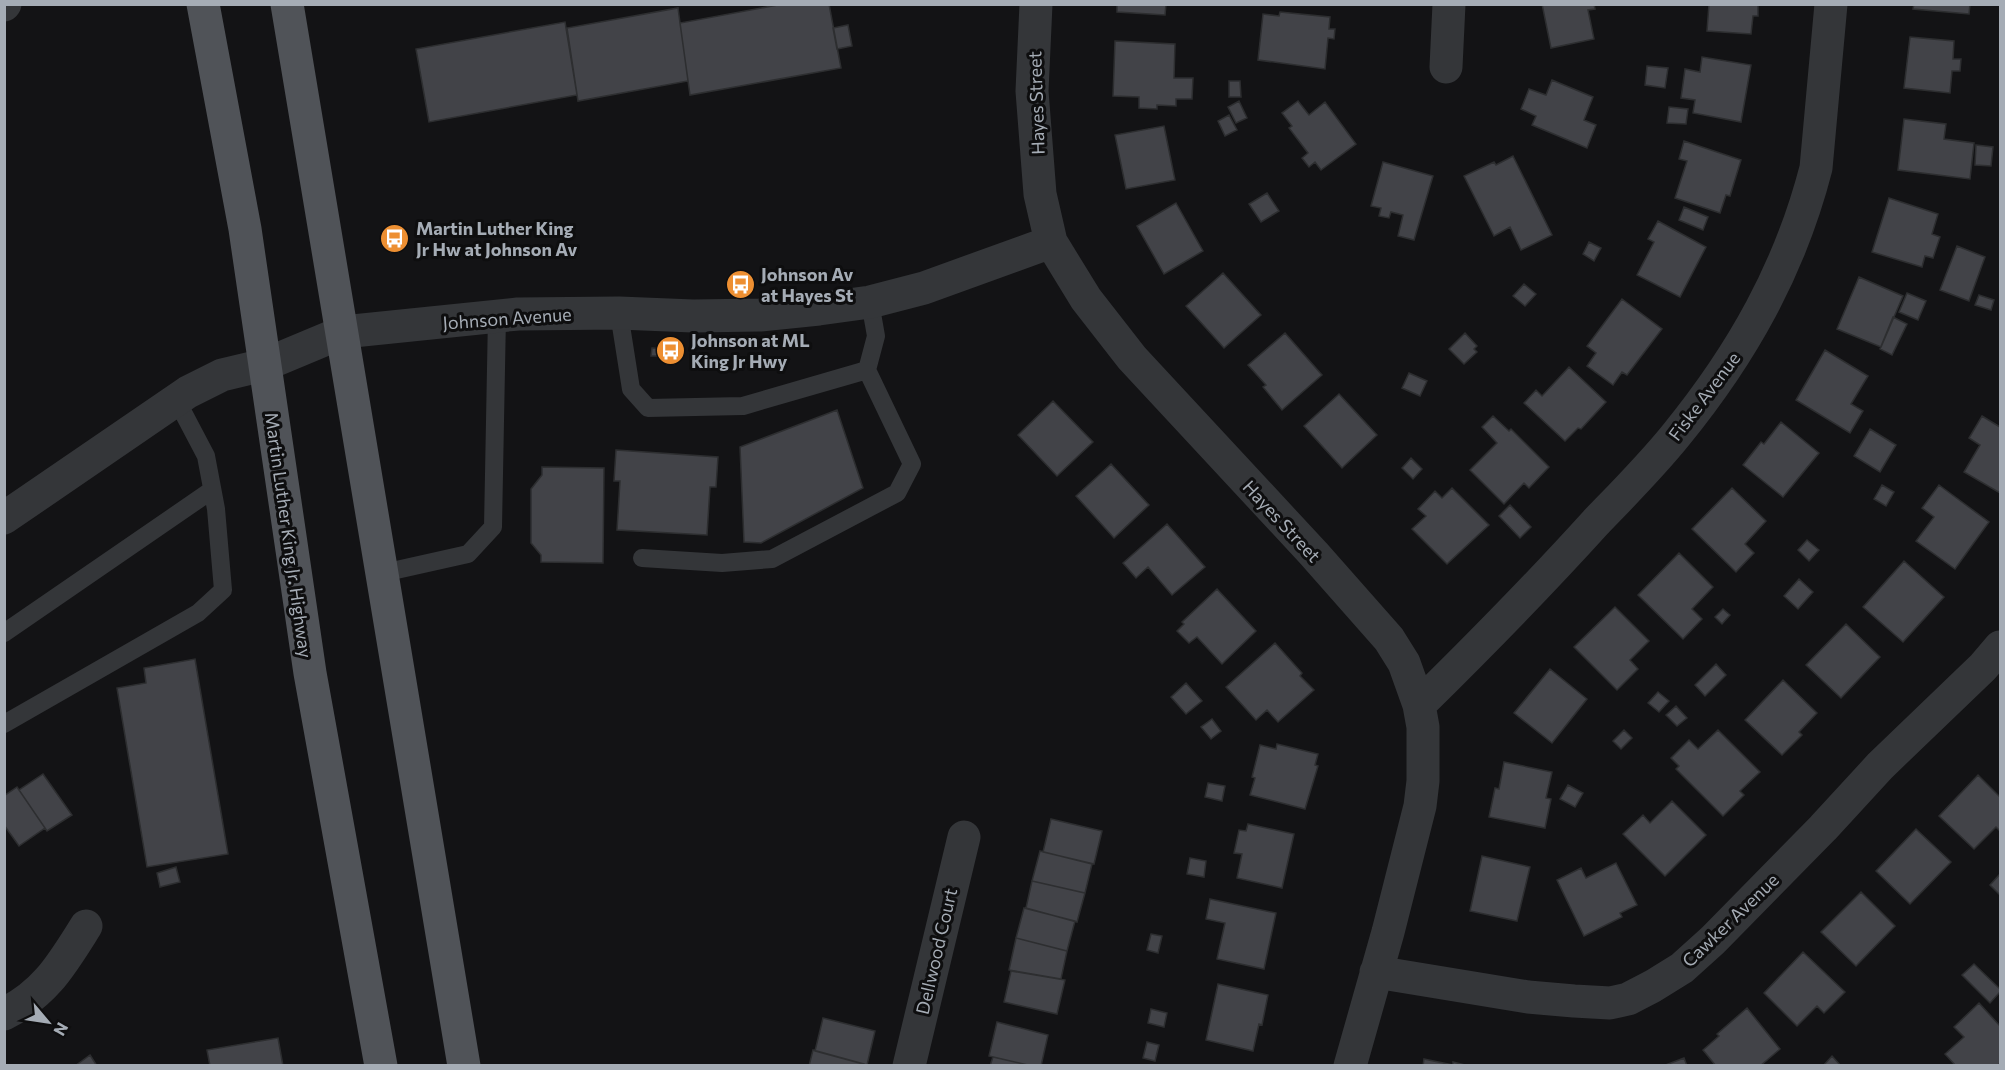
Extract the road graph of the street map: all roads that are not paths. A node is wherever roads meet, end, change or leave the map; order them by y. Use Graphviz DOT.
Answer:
graph roads {
  1 [pos="203,4"];
  2 [pos="287,4"];
  3 [pos="1036,4"];
  4 [pos="1449,4"];
  5 [pos="1831,4"];
  6 [pos="1446,67"];
  7 [pos="1052,243"];
  8 [pos="870,302"];
  9 [pos="619,313"];
  10 [pos="497,316"];
  11 [pos="343,332"];
  12 [pos="264,365"];
  13 [pos="867,370"];
  14 [pos="176,399"];
  15 [pos="212,490"];
  16 [pos="4,518"];
  17 [pos="642,558"];
  18 [pos="383,573"];
  19 [pos="4,633"];
  20 [pos="2001,647"];
  21 [pos="1419,705"];
  22 [pos="4,724"];
  23 [pos="963,837"];
  24 [pos="86,926"];
  25 [pos="1376,972"];
  26 [pos="4,1014"];
  27 [pos="381,1065"];
  28 [pos="464,1065"];
  29 [pos="909,1065"];
  30 [pos="1350,1065"];
  1 -- 12 [label="main road, Martin Luther King Jr. Highway"];
  2 -- 11 [label="main road"];
  3 -- 7 [label="street, Hayes Street"];
  4 -- 6 [label="street"];
  5 -- 21 [label="street, Fiske Avenue"];
  7 -- 8 [label="street, Johnson Avenue"];
  7 -- 21 [label="street, Hayes Street"];
  8 -- 9 [label="street, Johnson Avenue"];
  8 -- 13 [label="lane"];
  9 -- 10 [label="street, Johnson Avenue"];
  9 -- 13 [label="lane"];
  10 -- 11 [label="street, Johnson Avenue"];
  10 -- 18 [label="lane"];
  11 -- 12 [label="street, Johnson Avenue"];
  11 -- 18 [label="main road"];
  12 -- 14 [label="street, Johnson Avenue"];
  12 -- 27 [label="main road, Martin Luther King Jr. Highway"];
  13 -- 17 [label="lane"];
  14 -- 15 [label="lane"];
  14 -- 16 [label="street, Johnson Avenue"];
  15 -- 19 [label="lane"];
  15 -- 22 [label="lane"];
  18 -- 28 [label="main road"];
  20 -- 25 [label="street, Cawker Avenue"];
  21 -- 25 [label="street, Hayes Street"];
  23 -- 29 [label="street, Dellwood Court"];
  24 -- 26 [label="street"];
  25 -- 30 [label="street, Hayes Street"];
}
